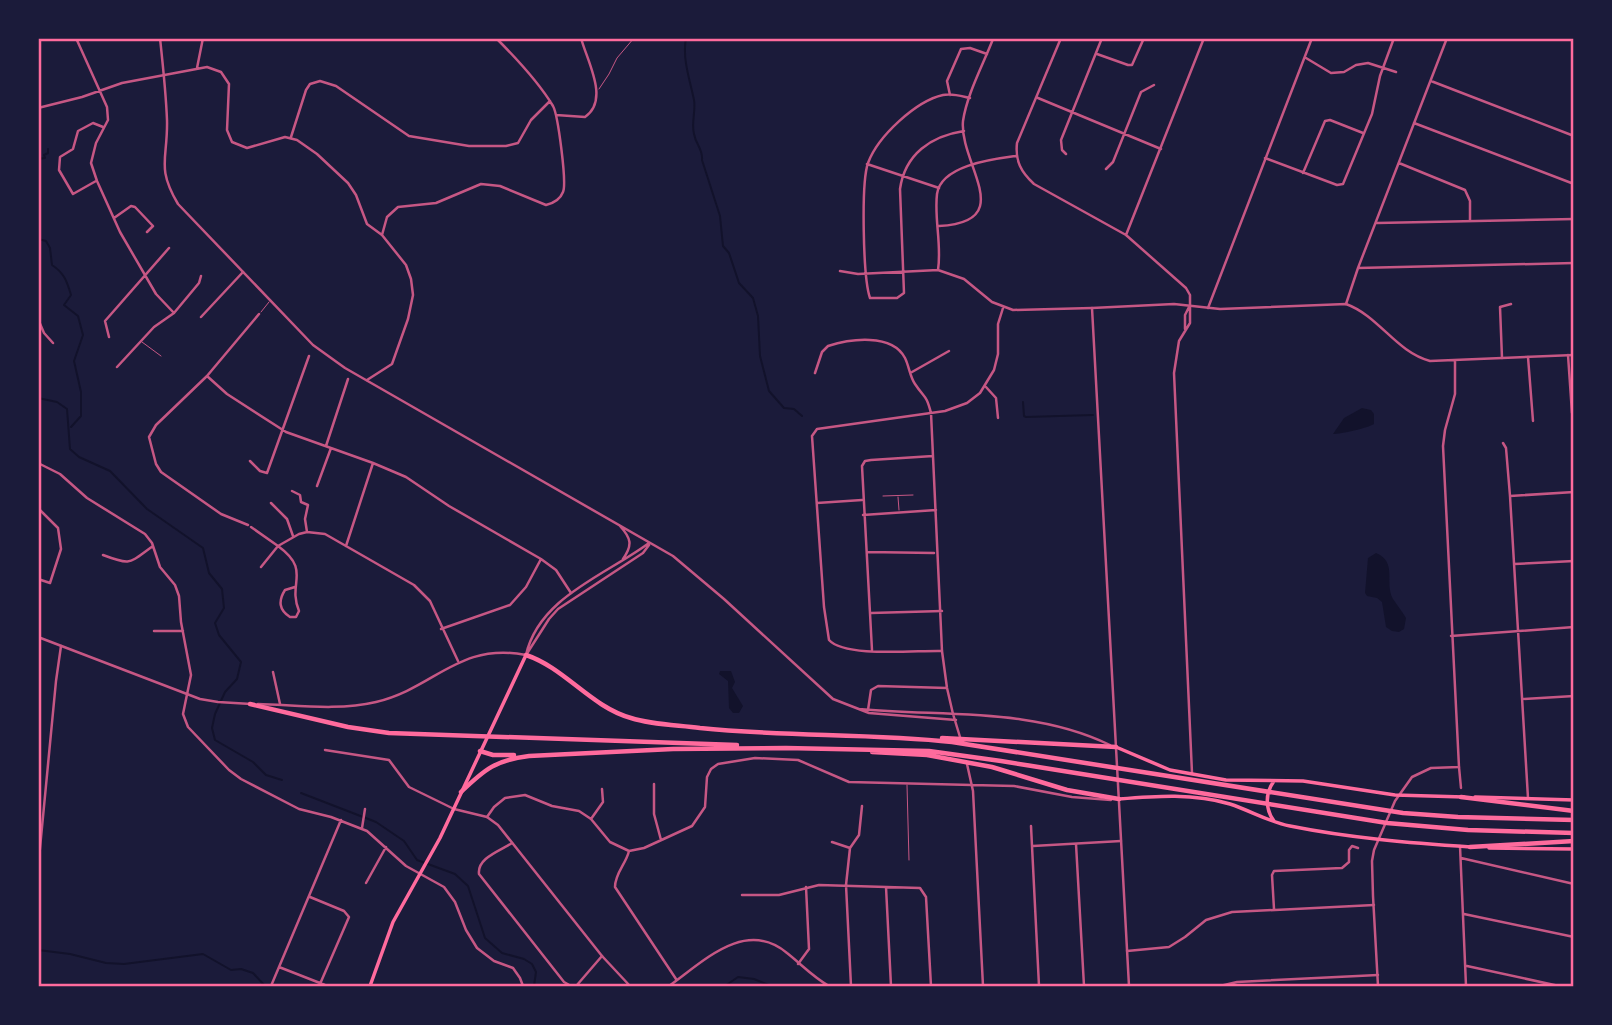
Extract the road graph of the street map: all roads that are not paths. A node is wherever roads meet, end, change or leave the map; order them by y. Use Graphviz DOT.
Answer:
graph roads {
  1 [pos="76,38"];
  2 [pos="160,38"];
  3 [pos="204,38"];
  4 [pos="496,38"];
  5 [pos="581,38"];
  6 [pos="634,38"];
  7 [pos="1061,38"];
  8 [pos="1102,38"];
  9 [pos="1144,38"];
  10 [pos="1204,38"];
  11 [pos="1312,38"];
  12 [pos="1394,38"];
  13 [pos="1447,38"];
  14 [pos="993,39"];
  15 [pos="987,54"];
  16 [pos="1096,54"];
  17 [pos="1304,58"];
  18 [pos="197,68"];
  19 [pos="1383,68"];
  20 [pos="1396,72"];
  21 [pos="164,77"];
  22 [pos="1431,81"];
  23 [pos="1154,85"];
  24 [pos="599,89"];
  25 [pos="98,90"];
  26 [pos="950,94"];
  27 [pos="1037,97"];
  28 [pos="970,98"];
  29 [pos="550,101"];
  30 [pos="38,108"];
  31 [pos="1072,113"];
  32 [pos="556,115"];
  33 [pos="1414,123"];
  34 [pos="103,127"];
  35 [pos="964,131"];
  36 [pos="1363,133"];
  37 [pos="1124,134"];
  38 [pos="1573,136"];
  39 [pos="291,138"];
  40 [pos="1161,149"];
  41 [pos="1066,154"];
  42 [pos="1016,156"];
  43 [pos="1265,158"];
  44 [pos="972,163"];
  45 [pos="1399,163"];
  46 [pos="867,164"];
  47 [pos="1106,169"];
  48 [pos="1303,173"];
  49 [pos="902,175"];
  50 [pos="97,181"];
  51 [pos="1573,184"];
  52 [pos="939,188"];
  53 [pos="114,218"];
  54 [pos="1573,219"];
  55 [pos="1471,221"];
  56 [pos="1376,223"];
  57 [pos="939,226"];
  58 [pos="147,232"];
  59 [pos="382,235"];
  60 [pos="1126,235"];
  61 [pos="169,248"];
  62 [pos="1573,264"];
  63 [pos="1358,268"];
  64 [pos="939,270"];
  65 [pos="840,271"];
  66 [pos="903,271"];
  67 [pos="243,272"];
  68 [pos="867,273"];
  69 [pos="146,274"];
  70 [pos="201,276"];
  71 [pos="270,301"];
  72 [pos="1346,304"];
  73 [pos="1511,304"];
  74 [pos="1189,307"];
  75 [pos="1003,308"];
  76 [pos="1092,308"];
  77 [pos="1208,308"];
  78 [pos="174,313"];
  79 [pos="259,314"];
  80 [pos="201,317"];
  81 [pos="38,319"];
  82 [pos="44,333"];
  83 [pos="38,336"];
  84 [pos="109,337"];
  85 [pos="140,341"];
  86 [pos="53,343"];
  87 [pos="949,351"];
  88 [pos="1567,355"];
  89 [pos="1573,355"];
  90 [pos="161,356"];
  91 [pos="309,356"];
  92 [pos="1528,357"];
  93 [pos="1502,358"];
  94 [pos="1455,361"];
  95 [pos="117,367"];
  96 [pos="911,372"];
  97 [pos="816,373"];
  98 [pos="207,376"];
  99 [pos="348,379"];
  100 [pos="367,380"];
  101 [pos="985,386"];
  102 [pos="931,413"];
  103 [pos="1572,413"];
  104 [pos="998,418"];
  105 [pos="1533,421"];
  106 [pos="282,430"];
  107 [pos="1573,435"];
  108 [pos="1503,443"];
  109 [pos="326,446"];
  110 [pos="331,448"];
  111 [pos="1573,450"];
  112 [pos="933,456"];
  113 [pos="250,461"];
  114 [pos="38,463"];
  115 [pos="373,463"];
  116 [pos="317,486"];
  117 [pos="292,491"];
  118 [pos="1573,492"];
  119 [pos="913,495"];
  120 [pos="883,496"];
  121 [pos="898,496"];
  122 [pos="1510,496"];
  123 [pos="862,500"];
  124 [pos="271,503"];
  125 [pos="816,503"];
  126 [pos="38,508"];
  127 [pos="936,510"];
  128 [pos="899,512"];
  129 [pos="863,514"];
  130 [pos="618,523"];
  131 [pos="307,532"];
  132 [pos="293,536"];
  133 [pos="650,542"];
  134 [pos="153,546"];
  135 [pos="278,546"];
  136 [pos="346,546"];
  137 [pos="866,552"];
  138 [pos="934,553"];
  139 [pos="103,555"];
  140 [pos="541,559"];
  141 [pos="621,561"];
  142 [pos="1573,561"];
  143 [pos="1514,564"];
  144 [pos="261,567"];
  145 [pos="38,579"];
  146 [pos="295,587"];
  147 [pos="571,593"];
  148 [pos="942,611"];
  149 [pos="871,613"];
  150 [pos="1573,627"];
  151 [pos="442,629"];
  152 [pos="154,631"];
  153 [pos="183,631"];
  154 [pos="1518,632"];
  155 [pos="1451,636"];
  156 [pos="38,637"];
  157 [pos="61,646"];
  158 [pos="872,650"];
  159 [pos="942,651"];
  160 [pos="526,655"];
  161 [pos="458,662"];
  162 [pos="273,672"];
  163 [pos="947,688"];
  164 [pos="187,694"];
  165 [pos="1573,696"];
  166 [pos="1522,699"];
  167 [pos="250,704"];
  168 [pos="280,704"];
  169 [pos="856,709"];
  170 [pos="868,710"];
  171 [pos="953,713"];
  172 [pos="956,720"];
  173 [pos="972,742"];
  174 [pos="1116,747"];
  175 [pos="786,748"];
  176 [pos="325,750"];
  177 [pos="481,751"];
  178 [pos="529,756"];
  179 [pos="956,757"];
  180 [pos="1459,767"];
  181 [pos="1192,775"];
  182 [pos="1273,781"];
  183 [pos="654,784"];
  184 [pos="907,784"];
  185 [pos="972,785"];
  186 [pos="1461,788"];
  187 [pos="602,789"];
  188 [pos="461,792"];
  189 [pos="1398,795"];
  190 [pos="1461,797"];
  191 [pos="1528,798"];
  192 [pos="1119,799"];
  193 [pos="1573,800"];
  194 [pos="862,806"];
  195 [pos="454,808"];
  196 [pos="365,811"];
  197 [pos="1573,811"];
  198 [pos="487,817"];
  199 [pos="591,819"];
  200 [pos="341,820"];
  201 [pos="1573,820"];
  202 [pos="1275,823"];
  203 [pos="1031,827"];
  204 [pos="362,828"];
  205 [pos="1573,832"];
  206 [pos="662,840"];
  207 [pos="1378,840"];
  208 [pos="1121,841"];
  209 [pos="1573,841"];
  210 [pos="832,842"];
  211 [pos="512,843"];
  212 [pos="1076,844"];
  213 [pos="1031,846"];
  214 [pos="1460,846"];
  215 [pos="386,847"];
  216 [pos="1470,847"];
  217 [pos="850,848"];
  218 [pos="1358,848"];
  219 [pos="1573,849"];
  220 [pos="629,851"];
  221 [pos="39,852"];
  222 [pos="1460,858"];
  223 [pos="909,860"];
  224 [pos="38,869"];
  225 [pos="419,875"];
  226 [pos="366,883"];
  227 [pos="1573,884"];
  228 [pos="846,885"];
  229 [pos="806,887"];
  230 [pos="886,887"];
  231 [pos="742,895"];
  232 [pos="310,897"];
  233 [pos="1374,905"];
  234 [pos="1274,909"];
  235 [pos="1462,914"];
  236 [pos="1573,937"];
  237 [pos="1127,951"];
  238 [pos="602,956"];
  239 [pos="798,964"];
  240 [pos="1465,966"];
  241 [pos="279,967"];
  242 [pos="1378,975"];
  243 [pos="677,981"];
  244 [pos="320,984"];
  245 [pos="38,985"];
  246 [pos="55,986"];
  247 [pos="271,986"];
  248 [pos="370,986"];
  249 [pos="523,986"];
  250 [pos="577,986"];
  251 [pos="629,986"];
  252 [pos="669,986"];
  253 [pos="829,986"];
  254 [pos="851,986"];
  255 [pos="891,986"];
  256 [pos="931,986"];
  257 [pos="984,986"];
  258 [pos="1039,986"];
  259 [pos="1084,986"];
  260 [pos="1129,986"];
  261 [pos="1220,986"];
  262 [pos="1378,986"];
  263 [pos="1466,986"];
  264 [pos="1559,986"];
  1 -- 25 [label="street"];
  2 -- 21 [label="street"];
  3 -- 18 [label="street"];
  4 -- 29 [label="street"];
  5 -- 24 [label="street"];
  6 -- 24 [label="lane"];
  7 -- 27 [label="street"];
  8 -- 16 [label="street"];
  9 -- 16 [label="street"];
  10 -- 40 [label="street"];
  11 -- 17 [label="street"];
  12 -- 19 [label="street"];
  13 -- 22 [label="street"];
  14 -- 15 [label="street"];
  15 -- 26 [label="street"];
  15 -- 28 [label="street"];
  16 -- 31 [label="street"];
  17 -- 19 [label="street"];
  17 -- 43 [label="street"];
  18 -- 21 [label="street"];
  18 -- 39 [label="street"];
  19 -- 20 [label="street"];
  19 -- 36 [label="street"];
  21 -- 25 [label="street"];
  21 -- 67 [label="street"];
  22 -- 33 [label="street"];
  22 -- 38 [label="street"];
  23 -- 37 [label="street"];
  24 -- 32 [label="street"];
  25 -- 30 [label="street"];
  25 -- 34 [label="street"];
  26 -- 28 [label="street"];
  26 -- 46 [label="street"];
  27 -- 31 [label="street"];
  27 -- 42 [label="street"];
  28 -- 35 [label="street"];
  29 -- 32 [label="street"];
  29 -- 39 [label="street"];
  31 -- 37 [label="street"];
  31 -- 41 [label="street"];
  32 -- 59 [label="street"];
  33 -- 45 [label="street"];
  33 -- 51 [label="street"];
  34 -- 50 [label="street"];
  34 -- 50 [label="street"];
  35 -- 44 [label="street"];
  35 -- 49 [label="street"];
  36 -- 48 [label="street"];
  36 -- 48 [label="street"];
  37 -- 40 [label="street"];
  37 -- 47 [label="street"];
  39 -- 59 [label="street"];
  40 -- 60 [label="street"];
  42 -- 44 [label="street"];
  42 -- 60 [label="street"];
  43 -- 48 [label="street"];
  43 -- 77 [label="street"];
  44 -- 52 [label="street"];
  44 -- 57 [label="street"];
  45 -- 55 [label="street"];
  45 -- 56 [label="street"];
  46 -- 49 [label="street"];
  46 -- 68 [label="street"];
  49 -- 52 [label="street"];
  49 -- 66 [label="street"];
  50 -- 53 [label="street"];
  52 -- 57 [label="street"];
  53 -- 58 [label="street"];
  53 -- 69 [label="street"];
  54 -- 55 [label="street"];
  55 -- 56 [label="street"];
  56 -- 63 [label="street"];
  57 -- 64 [label="street"];
  59 -- 100 [label="street"];
  60 -- 74 [label="street"];
  61 -- 69 [label="street"];
  62 -- 63 [label="street"];
  63 -- 72 [label="street"];
  64 -- 66 [label="street"];
  64 -- 75 [label="street"];
  65 -- 68 [label="street"];
  66 -- 68 [label="street"];
  66 -- 68 [label="street"];
  67 -- 71 [label="street"];
  67 -- 80 [label="street"];
  69 -- 78 [label="street"];
  69 -- 84 [label="street"];
  70 -- 78 [label="street"];
  71 -- 79 [label="lane"];
  71 -- 100 [label="street"];
  72 -- 77 [label="street"];
  72 -- 94 [label="street"];
  73 -- 93 [label="street"];
  74 -- 76 [label="street"];
  74 -- 77 [label="street"];
  74 -- 181 [label="street"];
  75 -- 76 [label="street"];
  75 -- 101 [label="street"];
  76 -- 174 [label="street"];
  78 -- 85 [label="street"];
  79 -- 98 [label="street"];
  81 -- 82 [label="street"];
  82 -- 83 [label="street"];
  82 -- 86 [label="street"];
  85 -- 90 [label="lane"];
  85 -- 95 [label="street"];
  87 -- 96 [label="street"];
  88 -- 89 [label="street"];
  88 -- 92 [label="street"];
  88 -- 103 [label="street"];
  91 -- 106 [label="street"];
  92 -- 93 [label="street"];
  92 -- 105 [label="street"];
  93 -- 94 [label="street"];
  94 -- 155 [label="street"];
  96 -- 97 [label="street"];
  96 -- 102 [label="street"];
  98 -- 106 [label="street"];
  98 -- 135 [label="street"];
  99 -- 109 [label="street"];
  100 -- 130 [label="street"];
  101 -- 102 [label="street"];
  101 -- 104 [label="street"];
  102 -- 112 [label="street"];
  102 -- 125 [label="street"];
  106 -- 109 [label="street"];
  106 -- 113 [label="street"];
  107 -- 111 [label="street"];
  108 -- 122 [label="street"];
  109 -- 110 [label="street"];
  110 -- 115 [label="street"];
  110 -- 116 [label="street"];
  112 -- 123 [label="street"];
  112 -- 127 [label="street"];
  114 -- 134 [label="street"];
  115 -- 136 [label="street"];
  115 -- 140 [label="street"];
  117 -- 131 [label="street"];
  118 -- 122 [label="street"];
  119 -- 121 [label="lane"];
  120 -- 121 [label="lane"];
  121 -- 128 [label="lane"];
  122 -- 143 [label="street"];
  123 -- 125 [label="street"];
  123 -- 129 [label="street"];
  124 -- 132 [label="street"];
  125 -- 158 [label="street"];
  126 -- 145 [label="street"];
  127 -- 128 [label="street"];
  127 -- 148 [label="street"];
  128 -- 129 [label="street"];
  129 -- 137 [label="street"];
  130 -- 133 [label="street"];
  130 -- 141 [label="street"];
  131 -- 132 [label="street"];
  131 -- 136 [label="street"];
  132 -- 135 [label="street"];
  133 -- 141 [label="street"];
  133 -- 160 [label="street"];
  133 -- 169 [label="street"];
  134 -- 139 [label="street"];
  134 -- 153 [label="street"];
  135 -- 144 [label="street"];
  135 -- 146 [label="street"];
  136 -- 151 [label="street"];
  137 -- 138 [label="street"];
  137 -- 149 [label="street"];
  140 -- 147 [label="street"];
  140 -- 151 [label="street"];
  141 -- 147 [label="street"];
  142 -- 143 [label="street"];
  143 -- 154 [label="street"];
  146 -- 146 [label="street"];
  147 -- 160 [label="street"];
  148 -- 149 [label="street"];
  148 -- 159 [label="street"];
  149 -- 158 [label="street"];
  150 -- 154 [label="street"];
  151 -- 161 [label="street"];
  152 -- 153 [label="street"];
  153 -- 164 [label="street"];
  154 -- 155 [label="street"];
  154 -- 166 [label="street"];
  155 -- 180 [label="street"];
  156 -- 157 [label="street"];
  157 -- 164 [label="street"];
  157 -- 221 [label="street"];
  158 -- 159 [label="street"];
  159 -- 163 [label="street"];
  160 -- 161 [label="street"];
  160 -- 173 [label="highway"];
  160 -- 177 [label="main road"];
  161 -- 168 [label="street"];
  162 -- 168 [label="street"];
  163 -- 170 [label="street"];
  163 -- 171 [label="street"];
  164 -- 167 [label="street"];
  164 -- 200 [label="street"];
  165 -- 166 [label="street"];
  166 -- 191 [label="street"];
  167 -- 168 [label="street"];
  167 -- 175 [label="highway"];
  169 -- 170 [label="street"];
  169 -- 172 [label="street"];
  170 -- 171 [label="street"];
  171 -- 172 [label="street"];
  171 -- 174 [label="street"];
  172 -- 185 [label="street"];
  173 -- 174 [label="highway"];
  173 -- 201 [label="highway"];
  174 -- 181 [label="main road"];
  174 -- 192 [label="street"];
  175 -- 178 [label="highway"];
  175 -- 179 [label="highway"];
  176 -- 195 [label="street"];
  177 -- 178 [label="highway"];
  177 -- 188 [label="main road"];
  178 -- 188 [label="highway"];
  179 -- 192 [label="highway"];
  179 -- 205 [label="highway"];
  180 -- 186 [label="street"];
  180 -- 189 [label="street"];
  181 -- 182 [label="main road"];
  182 -- 189 [label="main road"];
  182 -- 202 [label="main road"];
  183 -- 206 [label="street"];
  184 -- 185 [label="street"];
  184 -- 206 [label="street"];
  184 -- 223 [label="lane"];
  185 -- 192 [label="street"];
  185 -- 257 [label="street"];
  187 -- 199 [label="street"];
  188 -- 195 [label="main road"];
  189 -- 190 [label="main road"];
  189 -- 207 [label="street"];
  190 -- 191 [label="main road"];
  190 -- 197 [label="highway"];
  191 -- 193 [label="main road"];
  192 -- 202 [label="main road"];
  192 -- 208 [label="street"];
  194 -- 217 [label="street"];
  195 -- 198 [label="street"];
  195 -- 225 [label="main road"];
  196 -- 204 [label="street"];
  198 -- 199 [label="street"];
  198 -- 211 [label="street"];
  199 -- 220 [label="street"];
  200 -- 204 [label="street"];
  200 -- 232 [label="street"];
  202 -- 207 [label="main road"];
  203 -- 213 [label="street"];
  204 -- 215 [label="street"];
  206 -- 220 [label="street"];
  207 -- 214 [label="main road"];
  207 -- 233 [label="street"];
  208 -- 212 [label="street"];
  208 -- 237 [label="street"];
  209 -- 216 [label="highway"];
  210 -- 217 [label="street"];
  211 -- 238 [label="street"];
  211 -- 250 [label="street"];
  212 -- 213 [label="street"];
  212 -- 259 [label="street"];
  213 -- 258 [label="street"];
  214 -- 216 [label="main road"];
  214 -- 222 [label="street"];
  215 -- 225 [label="street"];
  215 -- 226 [label="street"];
  216 -- 219 [label="main road"];
  217 -- 228 [label="street"];
  218 -- 234 [label="street"];
  220 -- 243 [label="street"];
  221 -- 224 [label="street"];
  222 -- 227 [label="street"];
  222 -- 235 [label="street"];
  225 -- 248 [label="main road"];
  225 -- 249 [label="street"];
  228 -- 229 [label="street"];
  228 -- 230 [label="street"];
  228 -- 254 [label="street"];
  229 -- 231 [label="street"];
  229 -- 239 [label="street"];
  230 -- 255 [label="street"];
  230 -- 256 [label="street"];
  232 -- 241 [label="street"];
  232 -- 244 [label="street"];
  233 -- 234 [label="street"];
  233 -- 242 [label="street"];
  234 -- 237 [label="street"];
  235 -- 236 [label="street"];
  235 -- 240 [label="street"];
  237 -- 260 [label="street"];
  238 -- 250 [label="street"];
  238 -- 251 [label="street"];
  239 -- 243 [label="street"];
  239 -- 253 [label="street"];
  240 -- 263 [label="street"];
  240 -- 264 [label="street"];
  241 -- 244 [label="street"];
  241 -- 247 [label="street"];
  242 -- 261 [label="street"];
  242 -- 262 [label="street"];
  243 -- 252 [label="street"];
  244 -- 248 [label="street"];
  245 -- 246 [label="street"];
}
